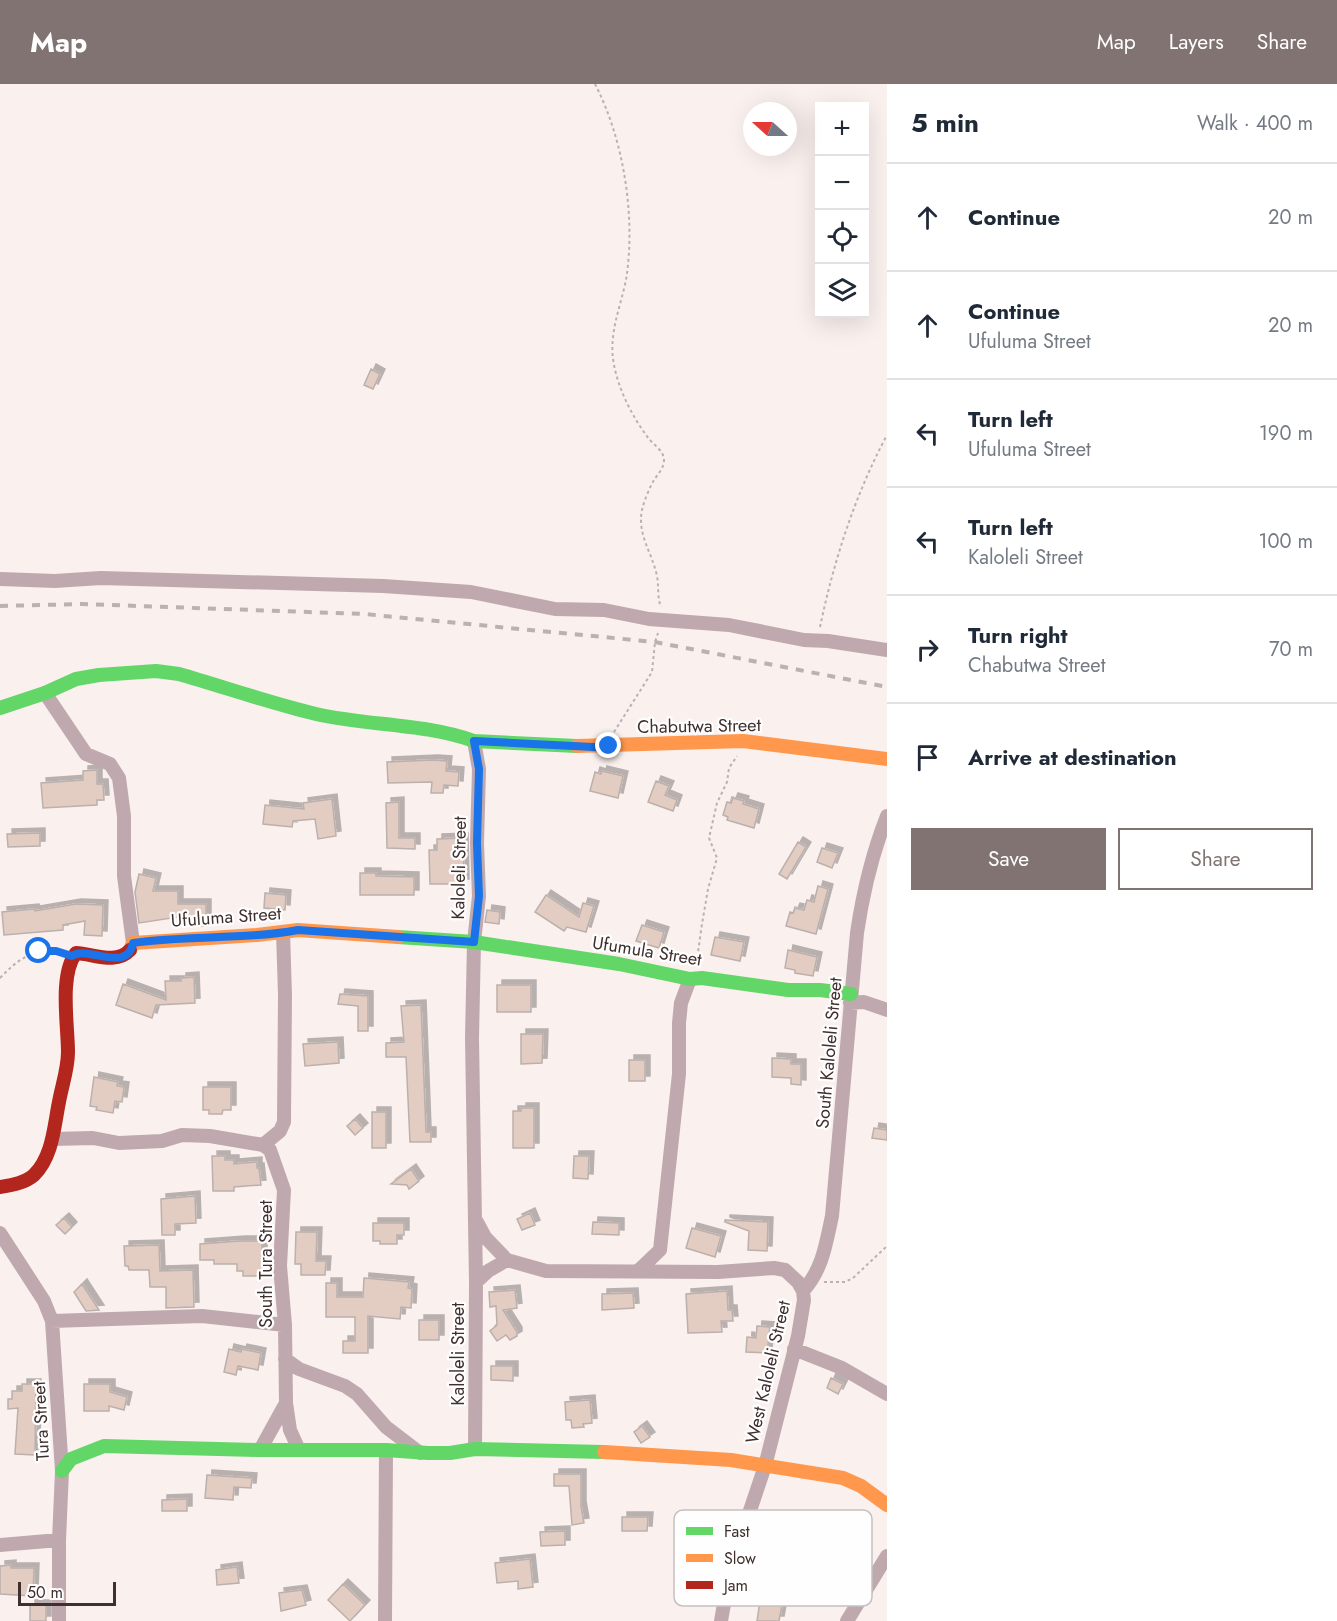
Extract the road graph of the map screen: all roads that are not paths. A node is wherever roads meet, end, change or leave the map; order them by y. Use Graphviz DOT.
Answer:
graph roads {
  1 [pos="0,579"];
  2 [pos="887,650"];
  3 [pos="45,693"];
  4 [pos="0,708"];
  5 [pos="474,741"];
  6 [pos="887,759"];
  7 [pos="887,816"];
  8 [pos="283,932"];
  9 [pos="474,942"];
  10 [pos="133,943"];
  11 [pos="696,979"];
  12 [pos="850,998"];
  13 [pos="887,1010"];
  14 [pos="52,1139"];
  15 [pos="263,1145"];
  16 [pos="0,1187"];
  17 [pos="475,1219"];
  18 [pos="0,1233"];
  19 [pos="660,1250"];
  20 [pos="6,1253"];
  21 [pos="507,1260"];
  22 [pos="638,1270"];
  23 [pos="683,1272"];
  24 [pos="476,1282"];
  25 [pos="808,1285"];
  26 [pos="52,1321"];
  27 [pos="285,1325"];
  28 [pos="794,1350"];
  29 [pos="285,1359"];
  30 [pos="887,1394"];
  31 [pos="286,1403"];
  32 [pos="475,1449"];
  33 [pos="260,1450"];
  34 [pos="299,1450"];
  35 [pos="386,1450"];
  36 [pos="420,1453"];
  37 [pos="765,1466"];
  38 [pos="62,1471"];
  39 [pos="887,1505"];
  40 [pos="750,1510"];
  41 [pos="58,1540"];
  42 [pos="0,1545"];
  43 [pos="887,1556"];
  44 [pos="872,1580"];
  45 [pos="724,1606"];
  46 [pos="856,1606"];
  47 [pos="59,1621"];
  48 [pos="385,1621"];
  49 [pos="721,1621"];
  50 [pos="847,1621"];
  1 -- 2 [label="street"];
  3 -- 4 [label="street"];
  3 -- 5 [label="street"];
  3 -- 10 [label="street"];
  5 -- 6 [label="street, Chabutwa Street"];
  5 -- 9 [label="street, Kaloleli Street"];
  7 -- 12 [label="street, South Kaloleli Street"];
  8 -- 9 [label="street, Ufuluma Street"];
  8 -- 10 [label="street, Ufuluma Street"];
  8 -- 15 [label="street"];
  9 -- 11 [label="street, Ufumula Street"];
  9 -- 17 [label="street, Kaloleli Street"];
  10 -- 14 [label="street, Ufuluma Street"];
  11 -- 12 [label="street, Ufumula Street"];
  11 -- 19 [label="street"];
  12 -- 13 [label="street"];
  12 -- 25 [label="street, South Kaloleli Street"];
  14 -- 15 [label="street"];
  14 -- 16 [label="street"];
  15 -- 27 [label="street, South Tura Street"];
  17 -- 21 [label="street"];
  17 -- 24 [label="street, Kaloleli Street"];
  18 -- 20 [label="street, Tura Street"];
  19 -- 22 [label="street"];
  19 -- 23 [label="street"];
  20 -- 26 [label="street, Tura Street"];
  21 -- 22 [label="street, West Kaloleli Street"];
  21 -- 24 [label="street"];
  22 -- 23 [label="street, West Kaloleli Street"];
  23 -- 25 [label="street, West Kaloleli Street"];
  24 -- 32 [label="street, Kaloleli Street"];
  25 -- 28 [label="street, West Kaloleli Street"];
  26 -- 27 [label="street"];
  26 -- 38 [label="street, Tura Street"];
  27 -- 29 [label="street, South Tura Street"];
  28 -- 30 [label="street"];
  28 -- 37 [label="street, West Kaloleli Street"];
  29 -- 31 [label="street, South Tura Street"];
  29 -- 36 [label="street"];
  31 -- 33 [label="street"];
  31 -- 34 [label="street, South Tura Street"];
  32 -- 36 [label="street"];
  32 -- 37 [label="street"];
  33 -- 34 [label="street"];
  33 -- 38 [label="street"];
  34 -- 35 [label="street"];
  35 -- 36 [label="street"];
  35 -- 48 [label="street"];
  37 -- 39 [label="street"];
  37 -- 40 [label="street, West Kaloleli Street"];
  38 -- 41 [label="street, Tura Street"];
  41 -- 42 [label="street"];
  41 -- 47 [label="street, Tura Street"];
  43 -- 44 [label="street"];
  45 -- 49 [label="street, West Kaloleli Street"];
  46 -- 50 [label="street"];
}
